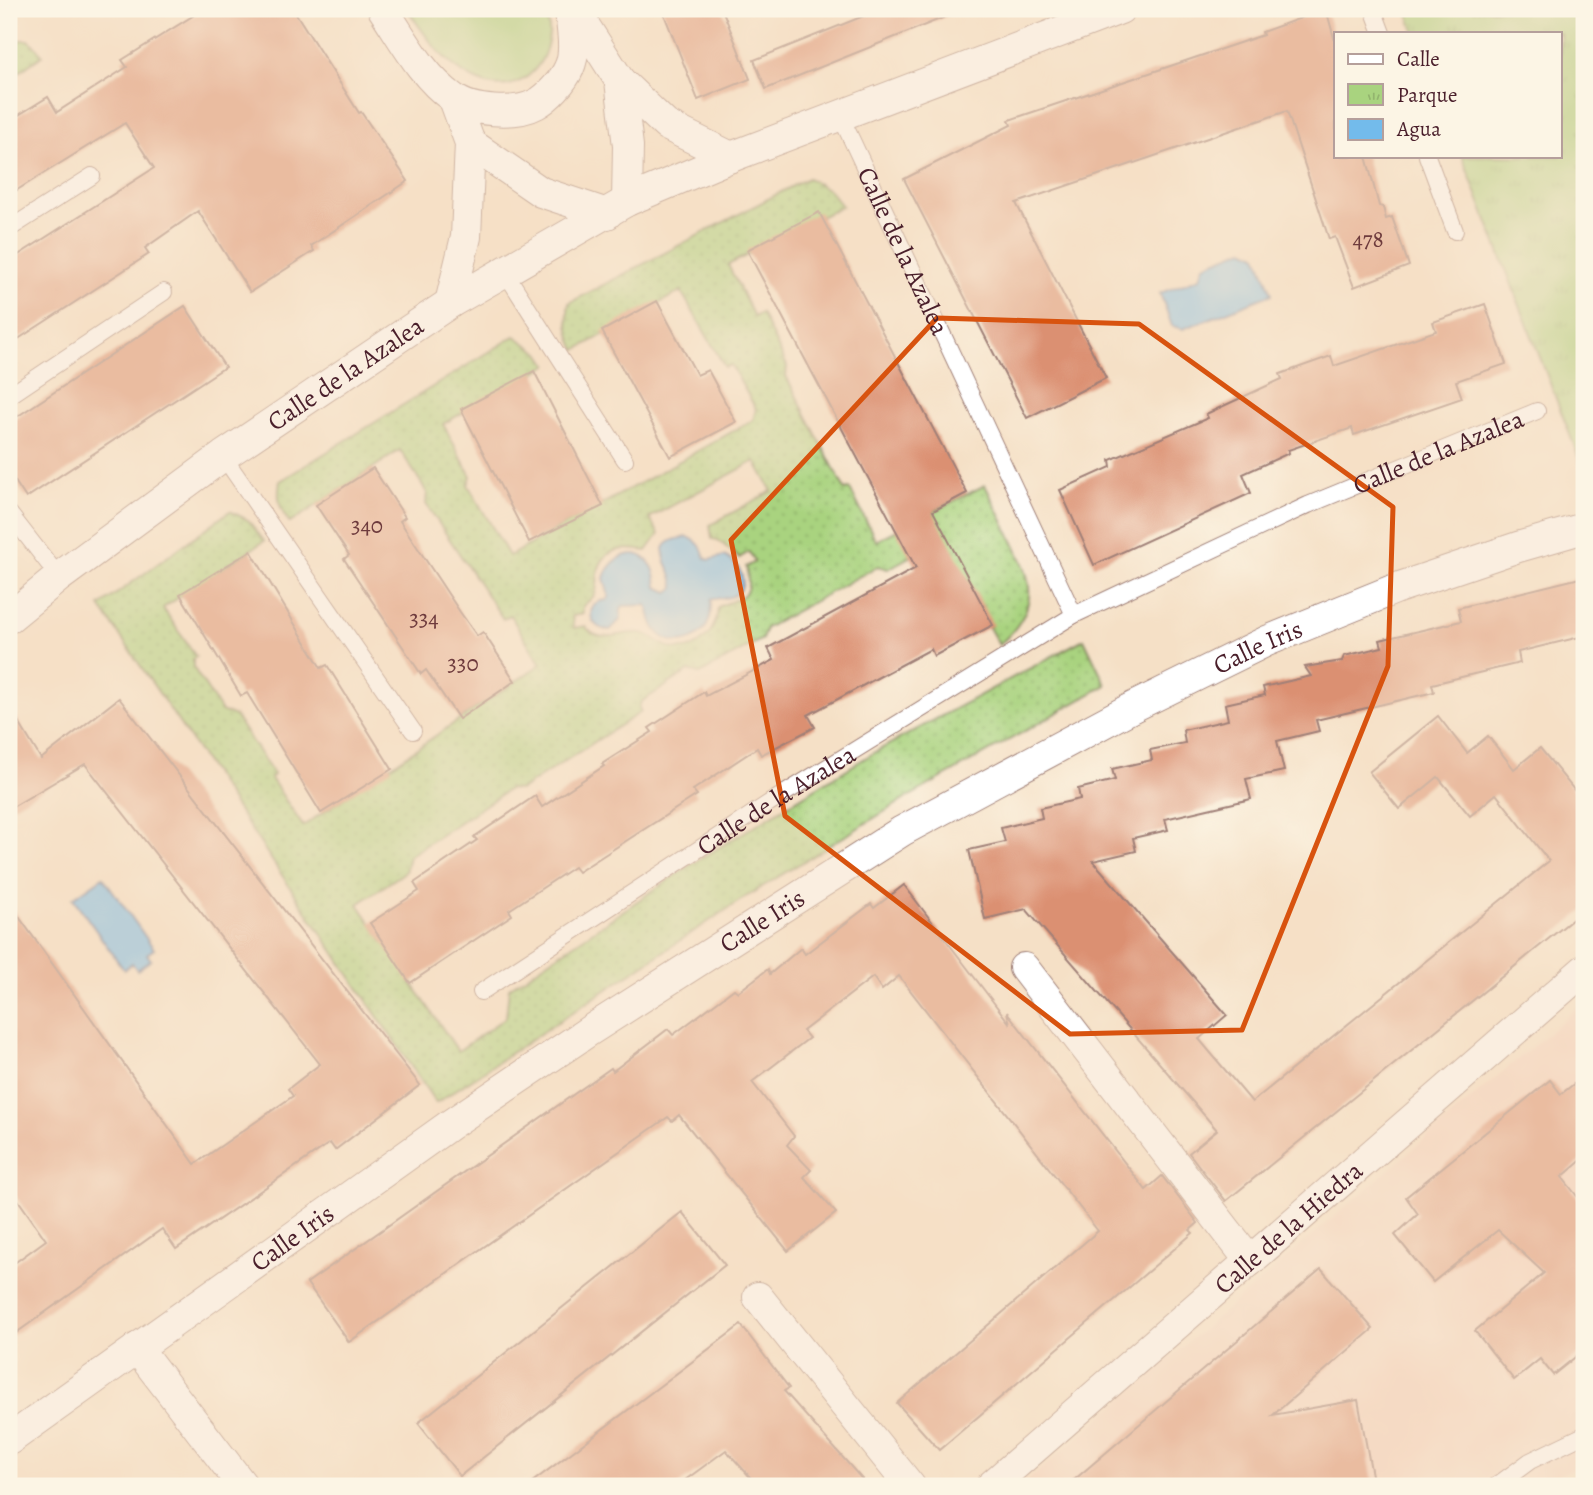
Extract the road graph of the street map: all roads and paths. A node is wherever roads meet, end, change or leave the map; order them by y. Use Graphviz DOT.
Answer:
graph roads {
  1 [pos="383,9"];
  2 [pos="572,9"];
  3 [pos="1120,9"];
  4 [pos="1373,9"];
  5 [pos="1382,32"];
  6 [pos="620,81"];
  7 [pos="454,99"];
  8 [pos="840,115"];
  9 [pos="470,143"];
  10 [pos="732,157"];
  11 [pos="1428,158"];
  12 [pos="92,176"];
  13 [pos="617,208"];
  14 [pos="9,229"];
  15 [pos="1455,231"];
  16 [pos="505,272"];
  17 [pos="164,292"];
  18 [pos="450,303"];
  19 [pos="9,396"];
  20 [pos="1537,411"];
  21 [pos="223,456"];
  22 [pos="625,460"];
  23 [pos="9,513"];
  24 [pos="1584,528"];
  25 [pos="59,577"];
  26 [pos="1074,614"];
  27 [pos="9,618"];
  28 [pos="413,731"];
  29 [pos="1024,968"];
  30 [pos="1584,970"];
  31 [pos="481,992"];
  32 [pos="1250,1261"];
  33 [pos="758,1297"];
  34 [pos="137,1348"];
  35 [pos="1584,1435"];
  36 [pos="9,1440"];
  37 [pos="243,1486"];
  38 [pos="910,1486"];
  39 [pos="992,1486"];
  40 [pos="1496,1486"];
  1 -- 7 [label="street"];
  2 -- 6 [label="street"];
  2 -- 7 [label="street"];
  3 -- 8 [label="street, Calle de la Azalea"];
  4 -- 5 [label="lane"];
  6 -- 10 [label="street"];
  6 -- 13 [label="street"];
  7 -- 9 [label="street"];
  8 -- 10 [label="street, Calle de la Azalea"];
  8 -- 26 [label="lane, Calle de la Azalea"];
  9 -- 13 [label="street"];
  9 -- 18 [label="street"];
  10 -- 13 [label="street, Calle de la Azalea"];
  11 -- 15 [label="lane"];
  12 -- 14 [label="lane"];
  13 -- 16 [label="street, Calle de la Azalea"];
  16 -- 18 [label="street, Calle de la Azalea"];
  16 -- 22 [label="lane"];
  17 -- 19 [label="lane"];
  18 -- 21 [label="street, Calle de la Azalea"];
  20 -- 26 [label="lane, Calle de la Azalea"];
  21 -- 25 [label="street, Calle de la Azalea"];
  21 -- 28 [label="lane"];
  23 -- 25 [label="lane"];
  24 -- 34 [label="street, Calle Iris"];
  25 -- 27 [label="street, Calle de la Azalea"];
  26 -- 31 [label="lane, Calle de la Azalea"];
  29 -- 32 [label="street"];
  30 -- 32 [label="street, Calle de la Hiedra"];
  32 -- 39 [label="street, Calle de la Hiedra"];
  33 -- 38 [label="street"];
  34 -- 36 [label="street, Calle Iris"];
  34 -- 37 [label="street"];
  35 -- 40 [label="lane"];
}
